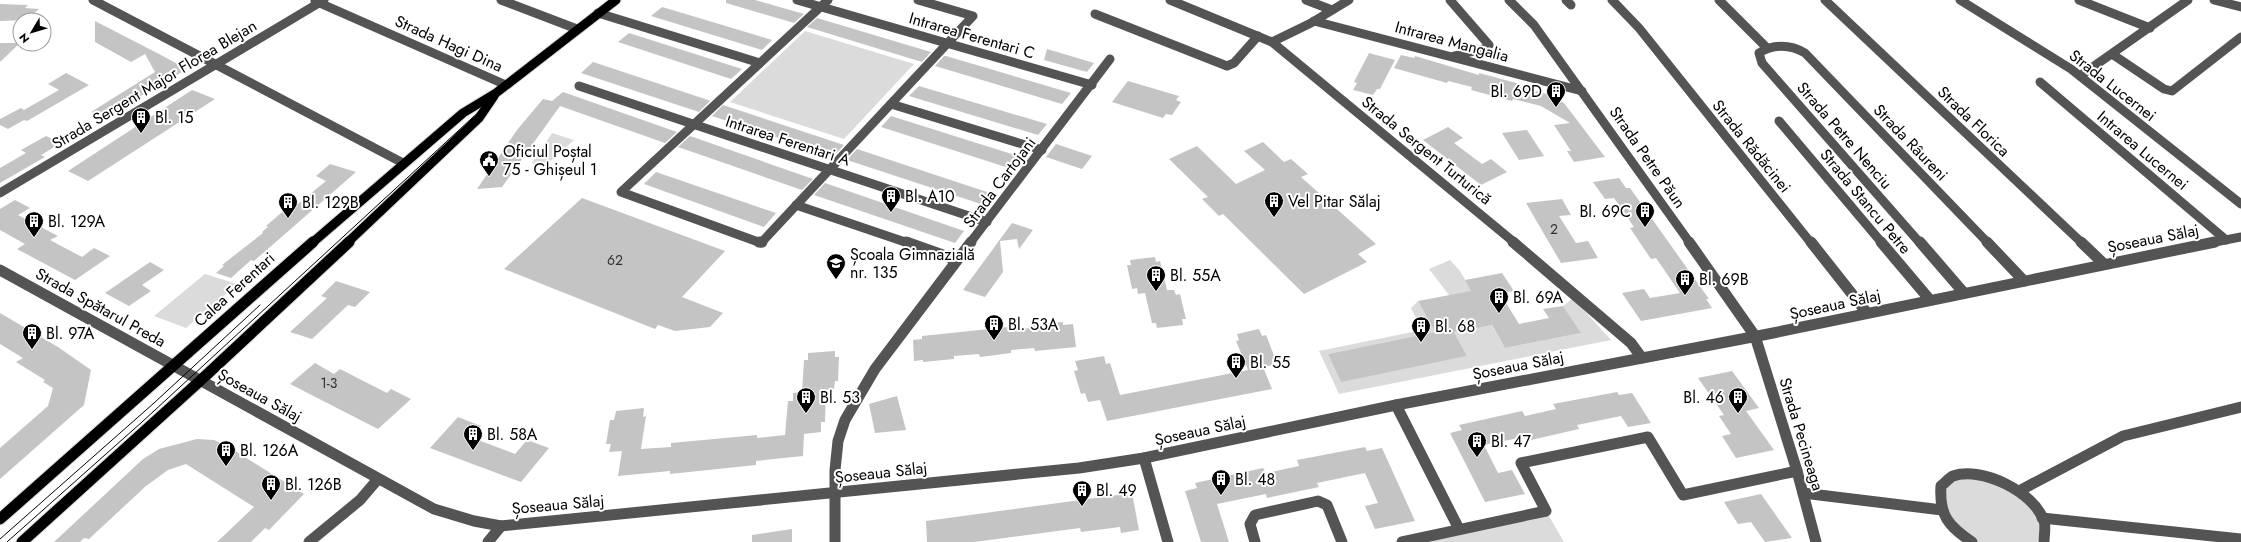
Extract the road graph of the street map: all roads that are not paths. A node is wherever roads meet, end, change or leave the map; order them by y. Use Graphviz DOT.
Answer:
graph roads {
  1 [pos="93,0"];
  2 [pos="501,0"];
  3 [pos="616,0"];
  4 [pos="797,0"];
  5 [pos="828,0"];
  6 [pos="918,0"];
  7 [pos="1170,0"];
  8 [pos="1306,0"];
  9 [pos="1349,0"];
  10 [pos="1450,0"];
  11 [pos="1509,0"];
  12 [pos="1612,0"];
  13 [pos="1719,0"];
  14 [pos="1825,0"];
  15 [pos="1960,0"];
  16 [pos="2079,0"];
  17 [pos="2188,0"];
  18 [pos="2214,0"];
  19 [pos="319,1"];
  20 [pos="2223,4"];
  21 [pos="821,7"];
  22 [pos="2241,7"];
  23 [pos="1332,10"];
  24 [pos="598,13"];
  25 [pos="2241,13"];
  26 [pos="1095,14"];
  27 [pos="1314,21"];
  28 [pos="2150,28"];
  29 [pos="577,29"];
  30 [pos="1258,36"];
  31 [pos="2241,37"];
  32 [pos="1272,42"];
  33 [pos="948,43"];
  34 [pos="1767,48"];
  35 [pos="2112,54"];
  36 [pos="1452,56"];
  37 [pos="1110,60"];
  38 [pos="760,63"];
  39 [pos="216,65"];
  40 [pos="2080,76"];
  41 [pos="2040,82"];
  42 [pos="506,85"];
  43 [pos="1092,85"];
  44 [pos="579,86"];
  45 [pos="1582,91"];
  46 [pos="496,93"];
  47 [pos="891,104"];
  48 [pos="1779,121"];
  49 [pos="694,124"];
  50 [pos="1042,150"];
  51 [pos="403,163"];
  52 [pos="830,170"];
  53 [pos="0,193"];
  54 [pos="2241,204"];
  55 [pos="796,205"];
  56 [pos="987,222"];
  57 [pos="2241,237"];
  58 [pos="2226,240"];
  59 [pos="957,260"];
  60 [pos="2104,264"];
  61 [pos="0,270"];
  62 [pos="2024,281"];
  63 [pos="1964,293"];
  64 [pos="1930,300"];
  65 [pos="1866,313"];
  66 [pos="1755,336"];
  67 [pos="1642,358"];
  68 [pos="174,364"];
  69 [pos="187,372"];
  70 [pos="201,380"];
  71 [pos="1396,405"];
  72 [pos="2241,407"];
  73 [pos="1144,458"];
  74 [pos="1797,471"];
  75 [pos="378,479"];
  76 [pos="2019,491"];
  77 [pos="835,493"];
  78 [pos="1803,493"];
  79 [pos="1942,510"];
  80 [pos="2042,518"];
  81 [pos="0,520"];
  82 [pos="501,526"];
  83 [pos="1459,529"];
  84 [pos="2241,539"];
  85 [pos="22,542"];
  86 [pos="309,542"];
  87 [pos="488,542"];
  88 [pos="835,542"];
  89 [pos="1165,542"];
  90 [pos="1168,542"];
  91 [pos="1255,542"];
  92 [pos="1342,542"];
  93 [pos="1402,542"];
  94 [pos="1816,542"];
  95 [pos="1972,542"];
  96 [pos="2044,542"];
  1 -- 39 [label="street"];
  2 -- 29 [label="street"];
  3 -- 24 [label="main road, Calea Ferentari"];
  4 -- 21 [label="street, Intrarea Ferentari C"];
  5 -- 21 [label="street"];
  6 -- 33 [label="street"];
  7 -- 30 [label="street, Strada Sergent Turturică"];
  8 -- 23 [label="street"];
  9 -- 23 [label="street"];
  10 -- 36 [label="street"];
  11 -- 45 [label="street, Strada Petre Păun"];
  12 -- 65 [label="street, Strada Rădăcinei"];
  13 -- 34 [label="street"];
  14 -- 60 [label="street, Strada Florica"];
  15 -- 40 [label="street, Strada Lucernei"];
  16 -- 28 [label="street"];
  17 -- 28 [label="street"];
  18 -- 20 [label="street"];
  19 -- 39 [label="street, Strada Sergent Major Florea Blejan"];
  19 -- 42 [label="street, Strada Hagi Dina"];
  20 -- 22 [label="street"];
  20 -- 25 [label="street"];
  21 -- 33 [label="street, Intrarea Ferentari C"];
  21 -- 38 [label="street"];
  23 -- 27 [label="street"];
  24 -- 29 [label="main road, Calea Ferentari"];
  24 -- 38 [label="street"];
  26 -- 30 [label="street"];
  27 -- 32 [label="street"];
  27 -- 36 [label="street, Intrarea Mangalia"];
  28 -- 35 [label="street"];
  29 -- 42 [label="main road, Calea Ferentari"];
  30 -- 32 [label="street, Strada Sergent Turturică"];
  31 -- 35 [label="street"];
  32 -- 67 [label="street, Strada Sergent Turturică"];
  33 -- 43 [label="street, Intrarea Ferentari C"];
  33 -- 47 [label="street"];
  34 -- 62 [label="street, Strada Râureni"];
  34 -- 63 [label="street, Strada Petre Nenciu"];
  35 -- 40 [label="street"];
  36 -- 45 [label="street, Intrarea Mangalia"];
  37 -- 43 [label="street, Strada Cartojani"];
  38 -- 49 [label="street"];
  39 -- 51 [label="street"];
  39 -- 53 [label="street, Strada Sergent Major Florea Blejan"];
  40 -- 54 [label="street, Strada Lucernei"];
  41 -- 58 [label="street, Intrarea Lucernei"];
  42 -- 46 [label="main road, Calea Ferentari"];
  43 -- 50 [label="street, Strada Cartojani"];
  44 -- 49 [label="street, Intrarea Ferentari A"];
  45 -- 66 [label="street, Strada Petre Păun"];
  46 -- 51 [label="main road, Calea Ferentari"];
  46 -- 70 [label="main road, Calea Ferentari"];
  47 -- 50 [label="street"];
  47 -- 52 [label="street"];
  48 -- 64 [label="street, Strada Stancu Petre"];
  49 -- 52 [label="street, Intrarea Ferentari A"];
  49 -- 55 [label="street"];
  50 -- 56 [label="street, Strada Cartojani"];
  51 -- 68 [label="main road, Calea Ferentari"];
  52 -- 55 [label="street"];
  52 -- 56 [label="street, Intrarea Ferentari A"];
  55 -- 59 [label="street"];
  56 -- 59 [label="street, Strada Cartojani"];
  57 -- 58 [label="street, Șoseaua Sălaj"];
  58 -- 60 [label="street, Șoseaua Sălaj"];
  59 -- 77 [label="street, Strada Cartojani"];
  60 -- 62 [label="street, Șoseaua Sălaj"];
  61 -- 68 [label="street, Strada Spătarul Preda"];
  62 -- 63 [label="street, Șoseaua Sălaj"];
  63 -- 64 [label="street, Șoseaua Sălaj"];
  64 -- 65 [label="street, Șoseaua Sălaj"];
  65 -- 66 [label="street, Șoseaua Sălaj"];
  66 -- 67 [label="street, Șoseaua Sălaj"];
  66 -- 74 [label="street, Strada Pecineaga"];
  67 -- 71 [label="street, Șoseaua Sălaj"];
  68 -- 69 [label="street, Strada Spătarul Preda"];
  68 -- 81 [label="main road, Calea Ferentari"];
  69 -- 70 [label="street, Șoseaua Sălaj"];
  70 -- 75 [label="street, Șoseaua Sălaj"];
  70 -- 85 [label="main road, Calea Ferentari"];
  71 -- 73 [label="street, Șoseaua Sălaj"];
  71 -- 83 [label="street"];
  72 -- 76 [label="street"];
  73 -- 77 [label="street, Șoseaua Sălaj"];
  73 -- 90 [label="street"];
  74 -- 78 [label="street, Strada Pecineaga"];
  74 -- 83 [label="street"];
  75 -- 82 [label="street, Șoseaua Sălaj"];
  75 -- 86 [label="street"];
  76 -- 79 [label="street"];
  76 -- 80 [label="street"];
  77 -- 82 [label="street, Șoseaua Sălaj"];
  77 -- 88 [label="street, Strada Cartojani"];
  78 -- 79 [label="street"];
  78 -- 94 [label="street, Strada Pecineaga"];
  79 -- 95 [label="street"];
  80 -- 84 [label="street"];
  80 -- 96 [label="street"];
  82 -- 87 [label="street"];
  83 -- 93 [label="street"];
  89 -- 90 [label="street"];
  91 -- 92 [label="street"];
}
